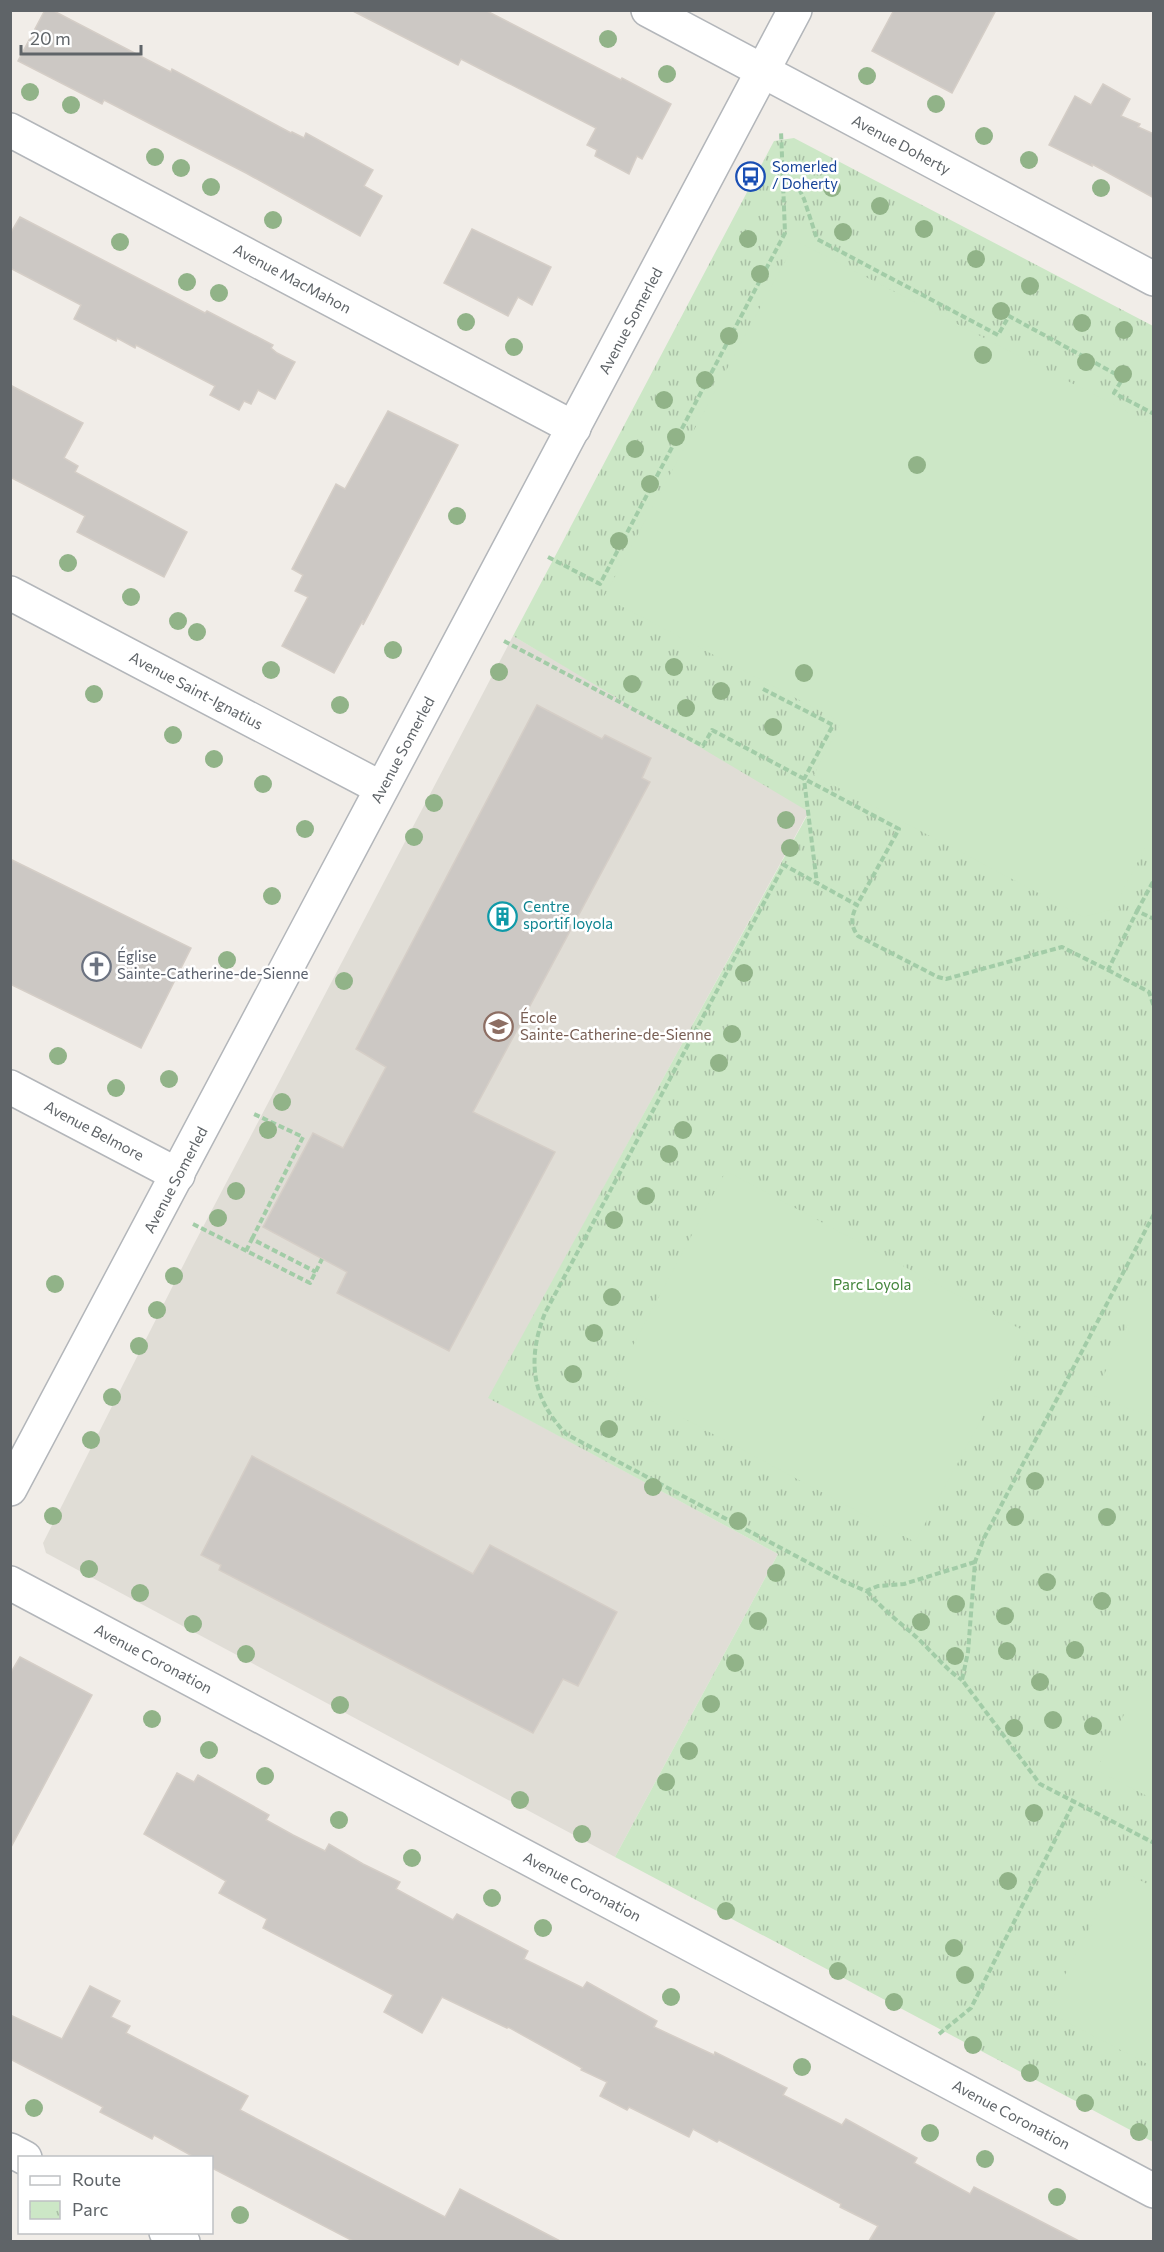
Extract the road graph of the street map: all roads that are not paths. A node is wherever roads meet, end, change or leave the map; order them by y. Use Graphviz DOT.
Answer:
graph roads {
  1 [pos="648,10"];
  2 [pos="795,10"];
  3 [pos="763,71"];
  4 [pos="10,130"];
  5 [pos="1154,279"];
  6 [pos="574,428"];
  7 [pos="10,593"];
  8 [pos="381,788"];
  9 [pos="10,1087"];
  10 [pos="178,1175"];
  11 [pos="10,1489"];
  12 [pos="10,1583"];
  13 [pos="1154,2191"];
  1 -- 3 [label="street, Avenue Doherty"];
  2 -- 3 [label="street, Avenue Somerled"];
  3 -- 5 [label="street, Avenue Doherty"];
  3 -- 6 [label="street, Avenue Somerled"];
  4 -- 6 [label="street, Avenue MacMahon"];
  6 -- 8 [label="street, Avenue Somerled"];
  7 -- 8 [label="street, Avenue Saint-Ignatius"];
  8 -- 10 [label="street, Avenue Somerled"];
  9 -- 10 [label="street, Avenue Belmore"];
  10 -- 11 [label="street, Avenue Somerled"];
  12 -- 13 [label="street, Avenue Coronation"];
}
